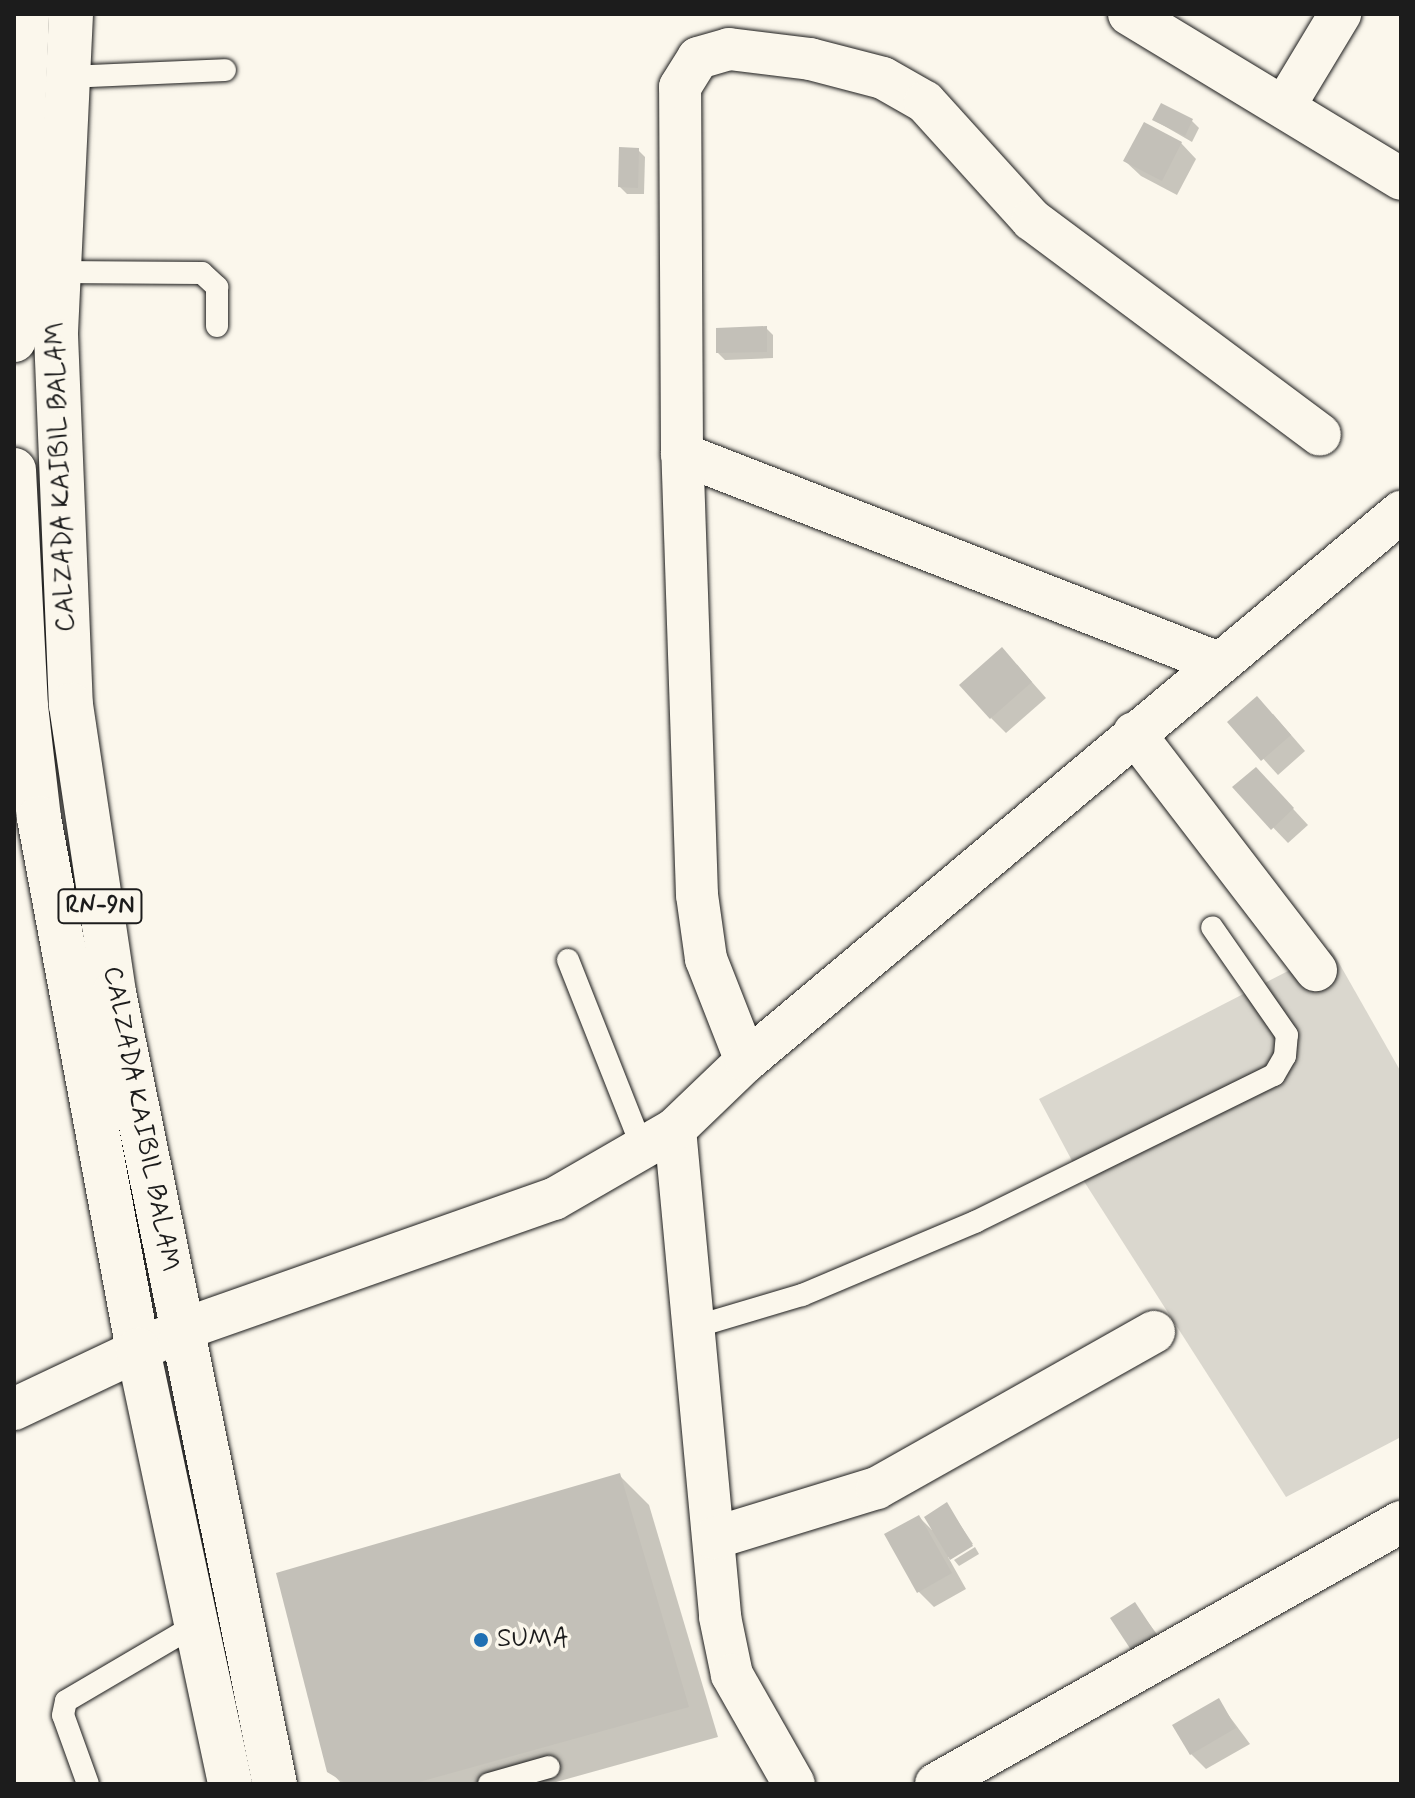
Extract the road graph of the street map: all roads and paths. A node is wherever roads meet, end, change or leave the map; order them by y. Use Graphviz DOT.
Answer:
graph roads {
  1 [pos="27,14"];
  2 [pos="71,14"];
  3 [pos="1129,14"];
  4 [pos="1340,14"];
  5 [pos="225,70"];
  6 [pos="67,77"];
  7 [pos="1284,107"];
  8 [pos="1401,179"];
  9 [pos="16,208"];
  10 [pos="57,272"];
  11 [pos="14,292"];
  12 [pos="217,326"];
  13 [pos="14,340"];
  14 [pos="1320,435"];
  15 [pos="682,454"];
  16 [pos="14,470"];
  17 [pos="1401,512"];
  18 [pos="15,557"];
  19 [pos="1216,662"];
  20 [pos="1134,733"];
  21 [pos="1212,927"];
  22 [pos="568,960"];
  23 [pos="1316,970"];
  24 [pos="746,1061"];
  25 [pos="659,1139"];
  26 [pos="691,1328"];
  27 [pos="181,1330"];
  28 [pos="1154,1332"];
  29 [pos="138,1350"];
  30 [pos="14,1409"];
  31 [pos="1401,1522"];
  32 [pos="714,1538"];
  33 [pos="199,1623"];
  34 [pos="549,1767"];
  35 [pos="88,1784"];
  36 [pos="230,1784"];
  37 [pos="275,1784"];
  38 [pos="489,1784"];
  39 [pos="794,1784"];
  40 [pos="936,1784"];
  1 -- 9 [label="main road, CALZADA KAIBIL BALAM"];
  2 -- 6 [label="main road, CALZADA KAIBIL BALAM / RN-9N"];
  3 -- 7 [label="street"];
  4 -- 7 [label="street"];
  5 -- 6 [label="lane"];
  6 -- 10 [label="main road, CALZADA KAIBIL BALAM / RN-9N"];
  7 -- 8 [label="street"];
  9 -- 11 [label="main road, CALZADA KAIBIL BALAM"];
  10 -- 12 [label="lane"];
  10 -- 27 [label="main road, CALZADA KAIBIL BALAM / RN-9N"];
  11 -- 13 [label="main road, CALZADA KAIBIL BALAM"];
  14 -- 15 [label="street"];
  15 -- 19 [label="street"];
  15 -- 24 [label="street"];
  16 -- 18 [label="main road, CALZADA KAIBIL BALAM / RN-9N"];
  17 -- 19 [label="street"];
  18 -- 29 [label="main road, CALZADA KAIBIL BALAM / RN-9N"];
  19 -- 20 [label="street"];
  20 -- 23 [label="street"];
  20 -- 24 [label="street"];
  21 -- 26 [label="lane"];
  22 -- 25 [label="lane"];
  24 -- 25 [label="street"];
  25 -- 26 [label="street"];
  25 -- 27 [label="street"];
  26 -- 32 [label="street"];
  27 -- 29 [label="street"];
  27 -- 37 [label="main road, CALZADA KAIBIL BALAM / RN-9N"];
  28 -- 32 [label="street"];
  29 -- 30 [label="street"];
  29 -- 33 [label="main road, CALZADA KAIBIL BALAM / RN-9N"];
  31 -- 40 [label="street"];
  32 -- 39 [label="street"];
  33 -- 35 [label="lane"];
  33 -- 36 [label="main road, CALZADA KAIBIL BALAM / RN-9N"];
  34 -- 38 [label="lane"];
}
